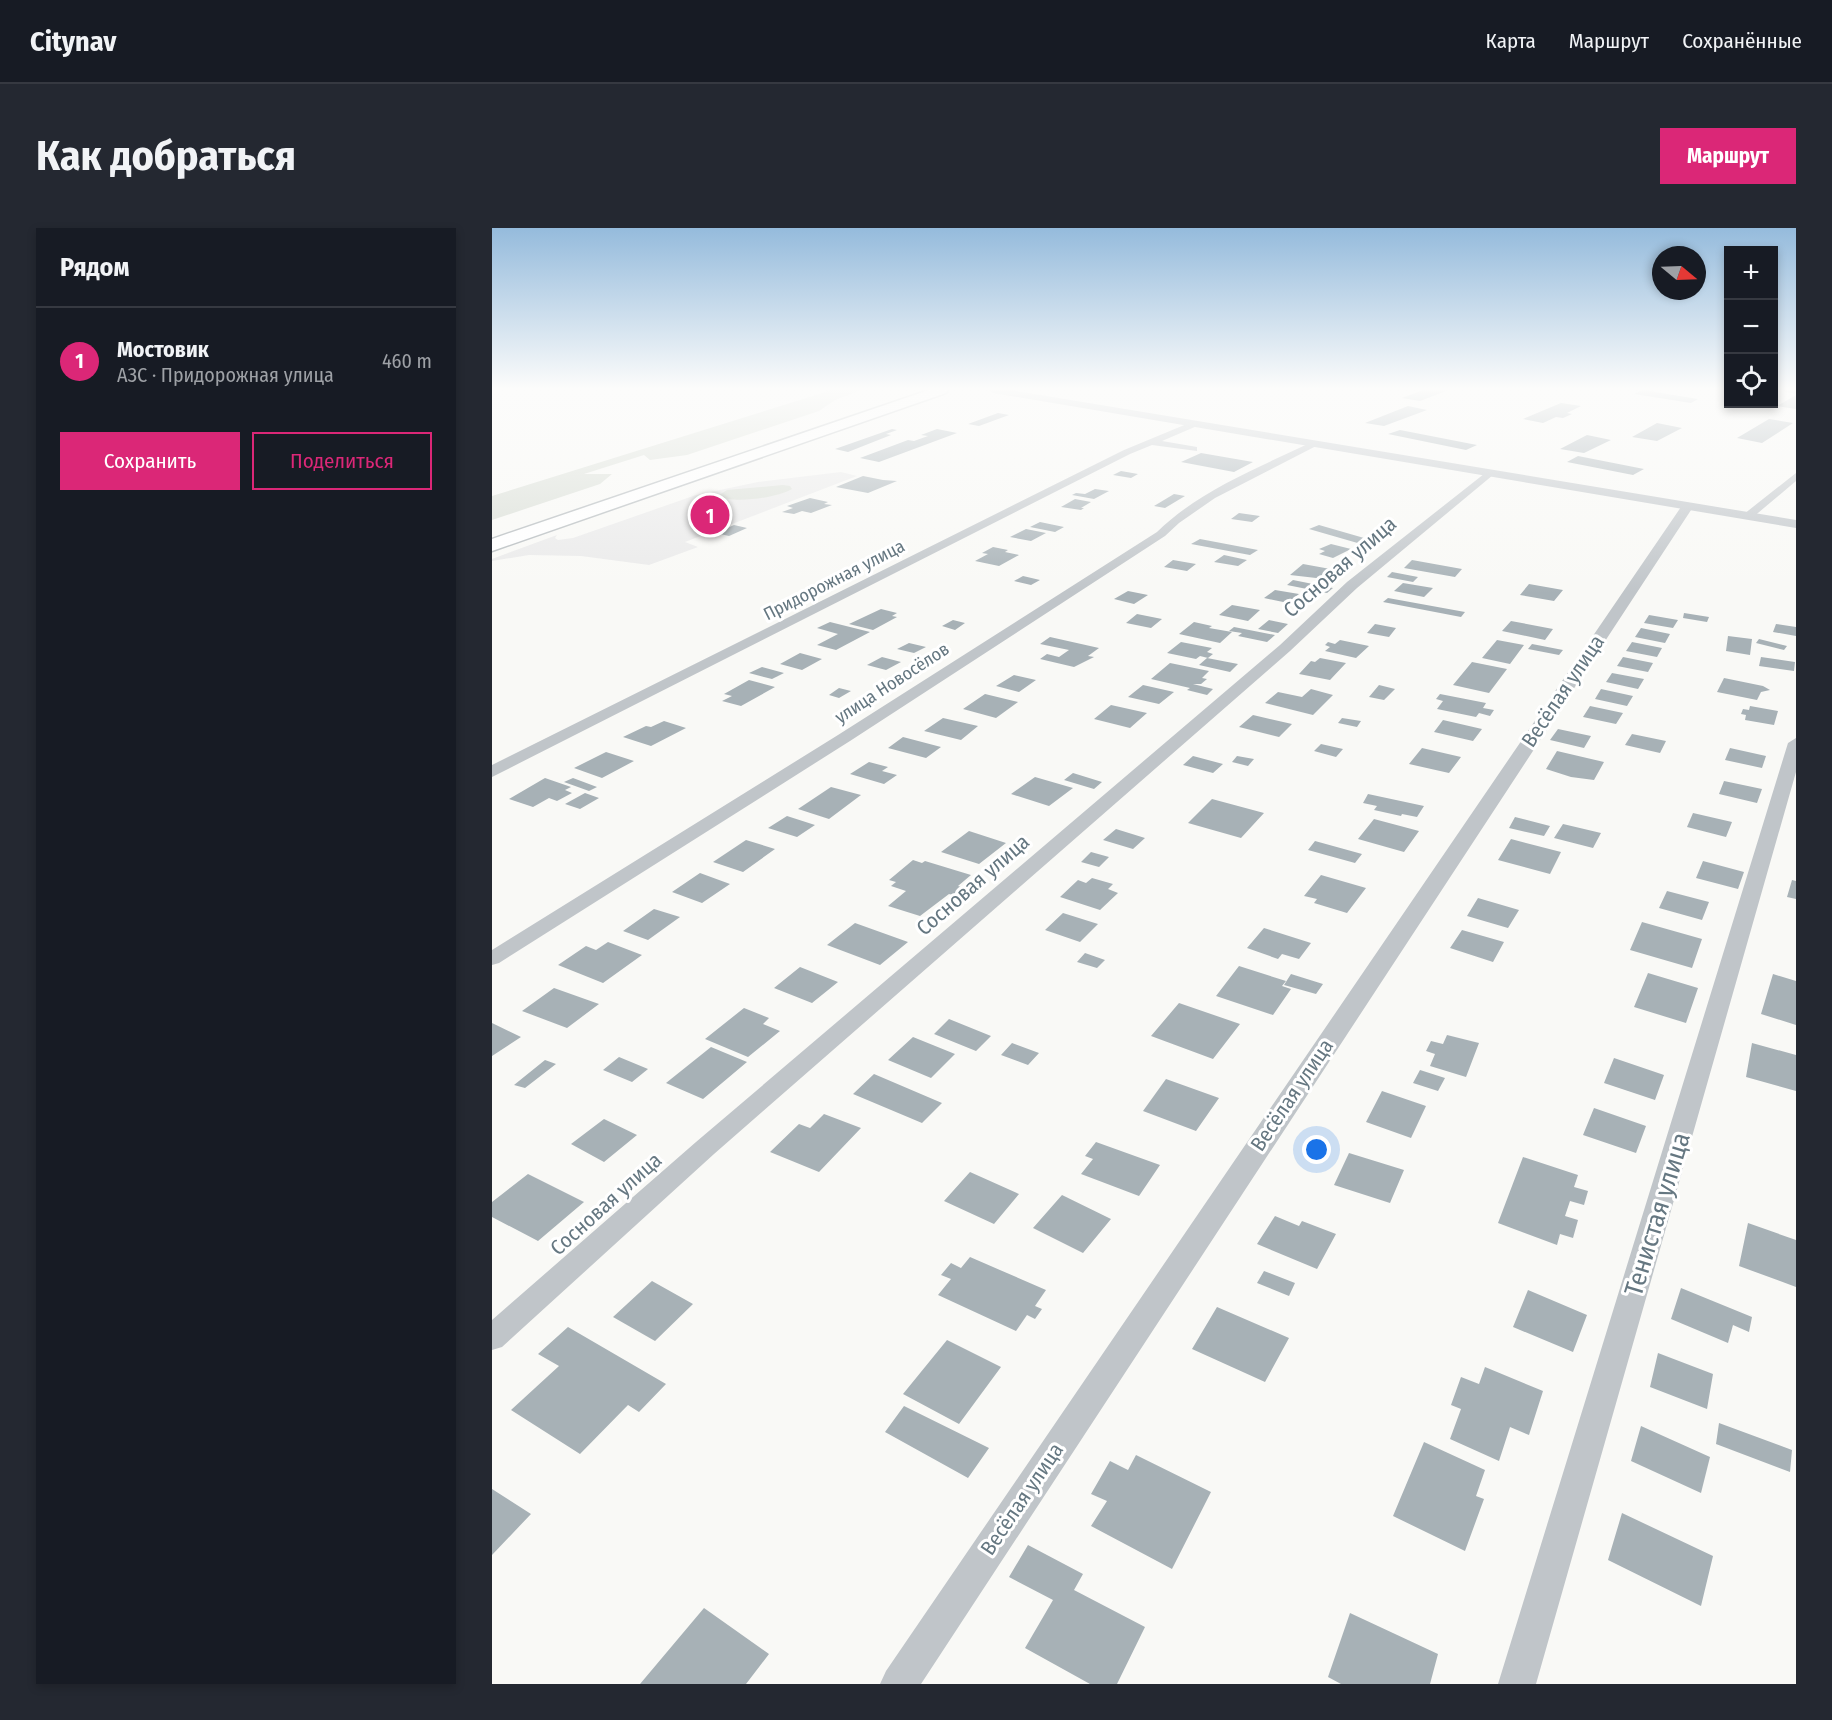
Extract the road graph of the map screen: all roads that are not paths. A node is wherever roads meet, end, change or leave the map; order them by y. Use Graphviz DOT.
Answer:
graph roads {
  1 [pos="744,458"];
  2 [pos="1120,458"];
  3 [pos="1280,458"];
  4 [pos="1399,458"];
  5 [pos="1489,473"];
  6 [pos="1796,476"];
  7 [pos="1687,507"];
  8 [pos="1748,516"];
  9 [pos="1796,524"];
  10 [pos="492,545"];
  11 [pos="1796,743"];
  12 [pos="492,772"];
  13 [pos="492,959"];
  14 [pos="492,1338"];
  15 [pos="898,1684"];
  16 [pos="1517,1684"];
  1 -- 10 [label="main road"];
  2 -- 12 [label="street, Придорожная улица"];
  3 -- 13 [label="street, улица Новосёлов"];
  4 -- 5 [label="street"];
  5 -- 7 [label="street"];
  5 -- 14 [label="street, Сосновая улица"];
  6 -- 8 [label="street"];
  7 -- 8 [label="street"];
  7 -- 15 [label="street, Весёлая улица"];
  8 -- 9 [label="street"];
  11 -- 16 [label="street, Тенистая улица"];
}
